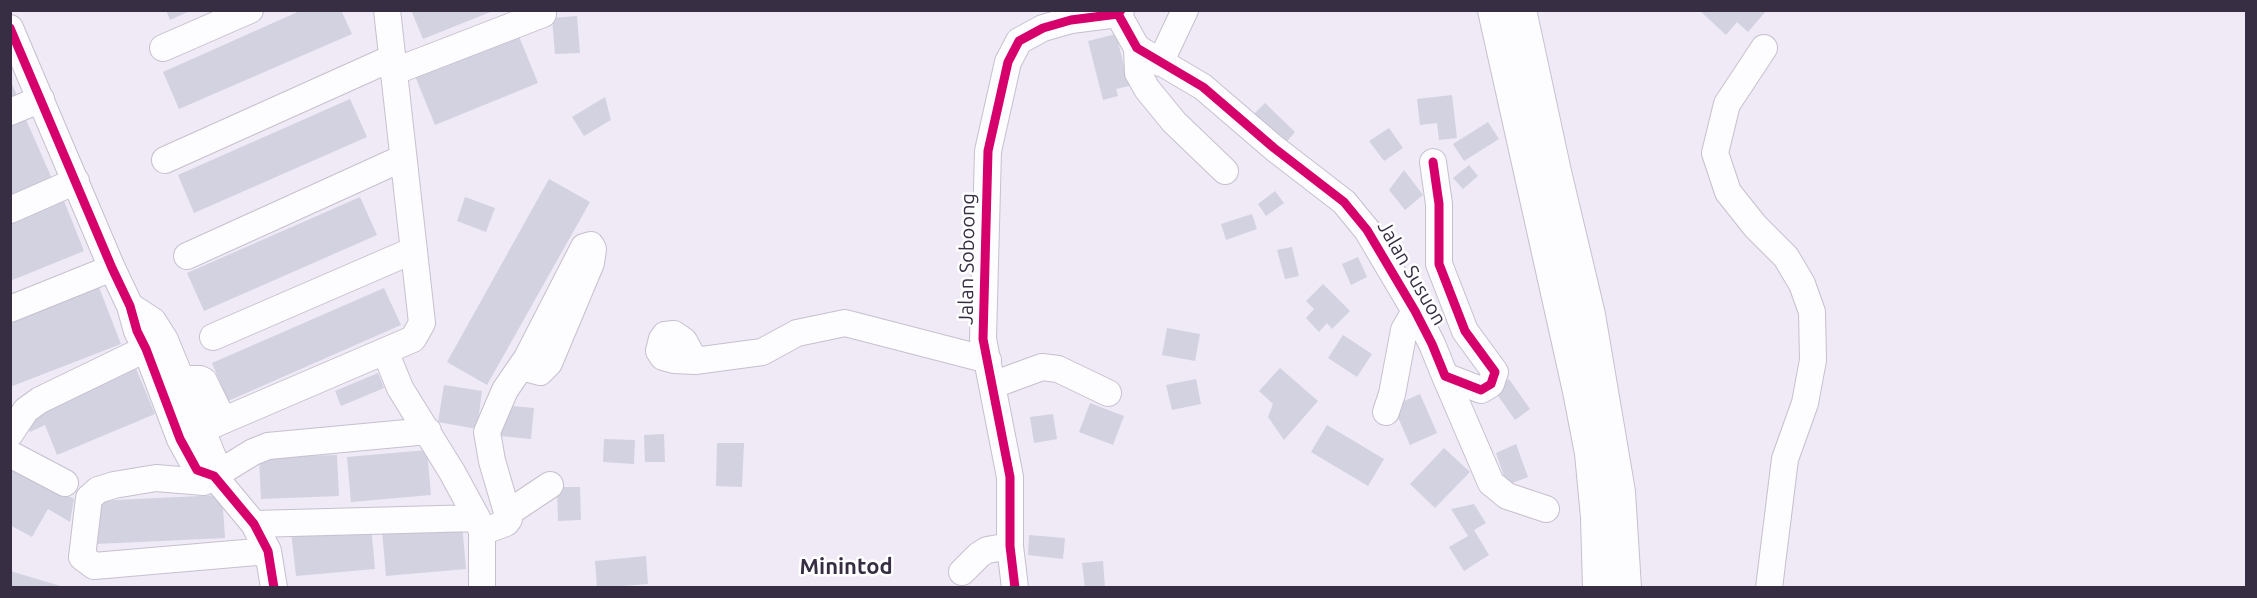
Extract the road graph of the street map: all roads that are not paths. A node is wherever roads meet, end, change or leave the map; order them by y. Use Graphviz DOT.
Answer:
graph roads {
  1 [pos="250,10"];
  2 [pos="387,10"];
  3 [pos="1185,10"];
  4 [pos="1494,10"];
  5 [pos="1520,10"];
  6 [pos="1119,12"];
  7 [pos="543,14"];
  8 [pos="10,28"];
  9 [pos="163,48"];
  10 [pos="1137,48"];
  11 [pos="1764,48"];
  12 [pos="1160,63"];
  13 [pos="393,65"];
  14 [pos="41,99"];
  15 [pos="10,112"];
  16 [pos="403,158"];
  17 [pos="165,159"];
  18 [pos="1433,162"];
  19 [pos="1225,171"];
  20 [pos="76,181"];
  21 [pos="10,210"];
  22 [pos="414,250"];
  23 [pos="187,256"];
  24 [pos="112,268"];
  25 [pos="10,309"];
  26 [pos="1416,311"];
  27 [pos="213,337"];
  28 [pos="155,344"];
  29 [pos="385,351"];
  30 [pos="527,358"];
  31 [pos="988,360"];
  32 [pos="695,361"];
  33 [pos="1445,376"];
  34 [pos="171,384"];
  35 [pos="993,385"];
  36 [pos="1108,393"];
  37 [pos="1386,412"];
  38 [pos="223,420"];
  39 [pos="428,431"];
  40 [pos="10,435"];
  41 [pos="180,439"];
  42 [pos="10,454"];
  43 [pos="214,476"];
  44 [pos="65,483"];
  45 [pos="550,485"];
  46 [pos="1546,509"];
  47 [pos="508,513"];
  48 [pos="254,524"];
  49 [pos="480,525"];
  50 [pos="1011,546"];
  51 [pos="268,551"];
  52 [pos="962,572"];
  53 [pos="274,588"];
  54 [pos="482,588"];
  55 [pos="1015,588"];
  56 [pos="1599,588"];
  57 [pos="1624,588"];
  58 [pos="1769,588"];
  1 -- 9 [label="street"];
  2 -- 13 [label="street"];
  3 -- 12 [label="street"];
  4 -- 56 [label="main road"];
  5 -- 57 [label="main road"];
  6 -- 10 [label="street, Jalan Susuon"];
  6 -- 31 [label="street, Jalan Soboong"];
  7 -- 13 [label="street"];
  8 -- 14 [label="street"];
  10 -- 12 [label="street, Jalan Susuon"];
  10 -- 19 [label="street"];
  11 -- 58 [label="street"];
  12 -- 26 [label="street, Jalan Susuon"];
  13 -- 16 [label="street"];
  13 -- 17 [label="street"];
  14 -- 15 [label="street"];
  14 -- 20 [label="street"];
  16 -- 22 [label="street"];
  16 -- 23 [label="street"];
  18 -- 33 [label="street, Jalan Susuon"];
  20 -- 21 [label="street"];
  20 -- 24 [label="street"];
  22 -- 27 [label="street"];
  22 -- 29 [label="street"];
  24 -- 25 [label="street"];
  24 -- 28 [label="street"];
  26 -- 33 [label="street, Jalan Susuon"];
  26 -- 37 [label="street"];
  28 -- 34 [label="street"];
  28 -- 40 [label="street"];
  29 -- 38 [label="street"];
  29 -- 39 [label="street"];
  30 -- 47 [label="street"];
  31 -- 32 [label="street"];
  31 -- 35 [label="street, Jalan Soboong"];
  33 -- 46 [label="street"];
  34 -- 38 [label="street"];
  34 -- 41 [label="street"];
  34 -- 43 [label="street"];
  35 -- 36 [label="street"];
  35 -- 50 [label="street, Jalan Soboong"];
  38 -- 41 [label="street"];
  39 -- 43 [label="street"];
  39 -- 49 [label="street"];
  41 -- 43 [label="street"];
  42 -- 44 [label="street"];
  43 -- 48 [label="street"];
  43 -- 51 [label="street"];
  45 -- 47 [label="street"];
  47 -- 49 [label="street"];
  48 -- 49 [label="street"];
  48 -- 51 [label="street"];
  49 -- 54 [label="street"];
  50 -- 52 [label="street"];
  50 -- 55 [label="street, Jalan Soboong"];
  51 -- 53 [label="street"];
}
